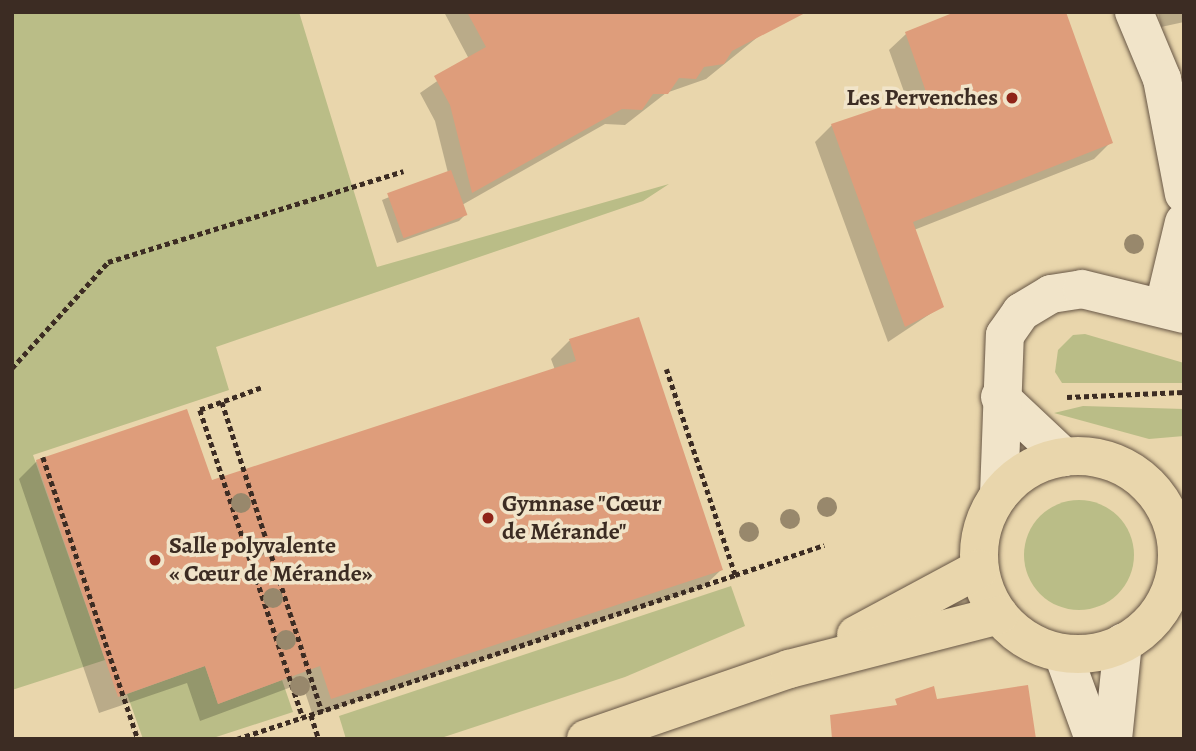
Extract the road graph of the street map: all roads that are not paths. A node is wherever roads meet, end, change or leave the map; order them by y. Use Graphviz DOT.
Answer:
graph roads {
  1 [pos="1134,12"];
  2 [pos="1184,194"];
  3 [pos="1184,222"];
  4 [pos="1174,310"];
  5 [pos="1000,397"];
  6 [pos="1064,457"];
  7 [pos="1170,487"];
  8 [pos="999,495"];
  9 [pos="1180,545"];
  10 [pos="979,569"];
  11 [pos="999,615"];
  12 [pos="1123,643"];
  13 [pos="1063,654"];
  14 [pos="789,669"];
  15 [pos="586,739"];
  16 [pos="1094,739"];
  17 [pos="1113,739"];
  1 -- 2 [label="street"];
  3 -- 4 [label="street"];
  4 -- 5 [label="street"];
  5 -- 6 [label="street"];
  5 -- 8 [label="street"];
  6 -- 7 [label="main road"];
  6 -- 8 [label="main road"];
  7 -- 9 [label="main road"];
  8 -- 10 [label="main road"];
  9 -- 12 [label="main road"];
  10 -- 11 [label="main road"];
  10 -- 14 [label="main road"];
  11 -- 13 [label="main road"];
  11 -- 14 [label="main road"];
  12 -- 13 [label="main road"];
  12 -- 17 [label="street"];
  13 -- 16 [label="street"];
  14 -- 15 [label="main road"];
}
